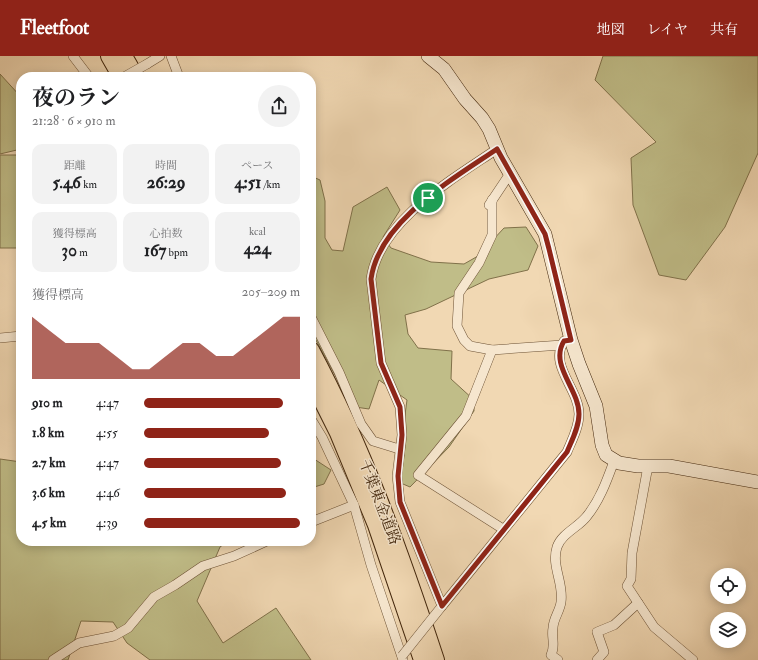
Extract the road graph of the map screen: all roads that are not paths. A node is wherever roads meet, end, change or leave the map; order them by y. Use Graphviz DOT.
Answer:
graph roads {
  1 [pos="72,56"];
  2 [pos="109,56"];
  3 [pos="124,56"];
  4 [pos="160,56"];
  5 [pos="171,56"];
  6 [pos="432,57"];
  7 [pos="85,72"];
  8 [pos="120,72"];
  9 [pos="132,72"];
  10 [pos="133,72"];
  11 [pos="177,72"];
  12 [pos="497,149"];
  13 [pos="511,176"];
  14 [pos="316,327"];
  15 [pos="16,336"];
  16 [pos="0,338"];
  17 [pos="566,343"];
  18 [pos="492,350"];
  19 [pos="316,360"];
  20 [pos="316,389"];
  21 [pos="316,427"];
  22 [pos="399,449"];
  23 [pos="614,461"];
  24 [pos="648,466"];
  25 [pos="755,481"];
  26 [pos="354,505"];
  27 [pos="316,520"];
  28 [pos="503,529"];
  29 [pos="256,546"];
  30 [pos="638,603"];
  31 [pos="442,606"];
  32 [pos="403,658"];
  33 [pos="53,660"];
  34 [pos="422,660"];
  35 [pos="436,660"];
  36 [pos="558,660"];
  37 [pos="597,660"];
  38 [pos="693,660"];
  1 -- 7 [label="street"];
  2 -- 8 [label="highway"];
  3 -- 10 [label="highway"];
  4 -- 9 [label="street, bridge"];
  5 -- 11 [label="street"];
  6 -- 12 [label="street"];
  12 -- 13 [label="street"];
  12 -- 22 [label="street"];
  13 -- 17 [label="street"];
  13 -- 18 [label="street"];
  14 -- 22 [label="street"];
  15 -- 16 [label="street"];
  17 -- 18 [label="street"];
  17 -- 23 [label="street"];
  17 -- 28 [label="street"];
  18 -- 28 [label="street"];
  19 -- 35 [label="highway, 千葉東金道路"];
  20 -- 34 [label="highway, 千葉東金道路"];
  21 -- 26 [label="street"];
  22 -- 31 [label="street"];
  23 -- 24 [label="street"];
  23 -- 36 [label="street"];
  24 -- 25 [label="street"];
  24 -- 30 [label="street"];
  26 -- 27 [label="street"];
  26 -- 32 [label="street"];
  28 -- 31 [label="street"];
  29 -- 33 [label="street"];
  30 -- 37 [label="street"];
  30 -- 38 [label="street"];
  31 -- 32 [label="street, bridge"];
}
